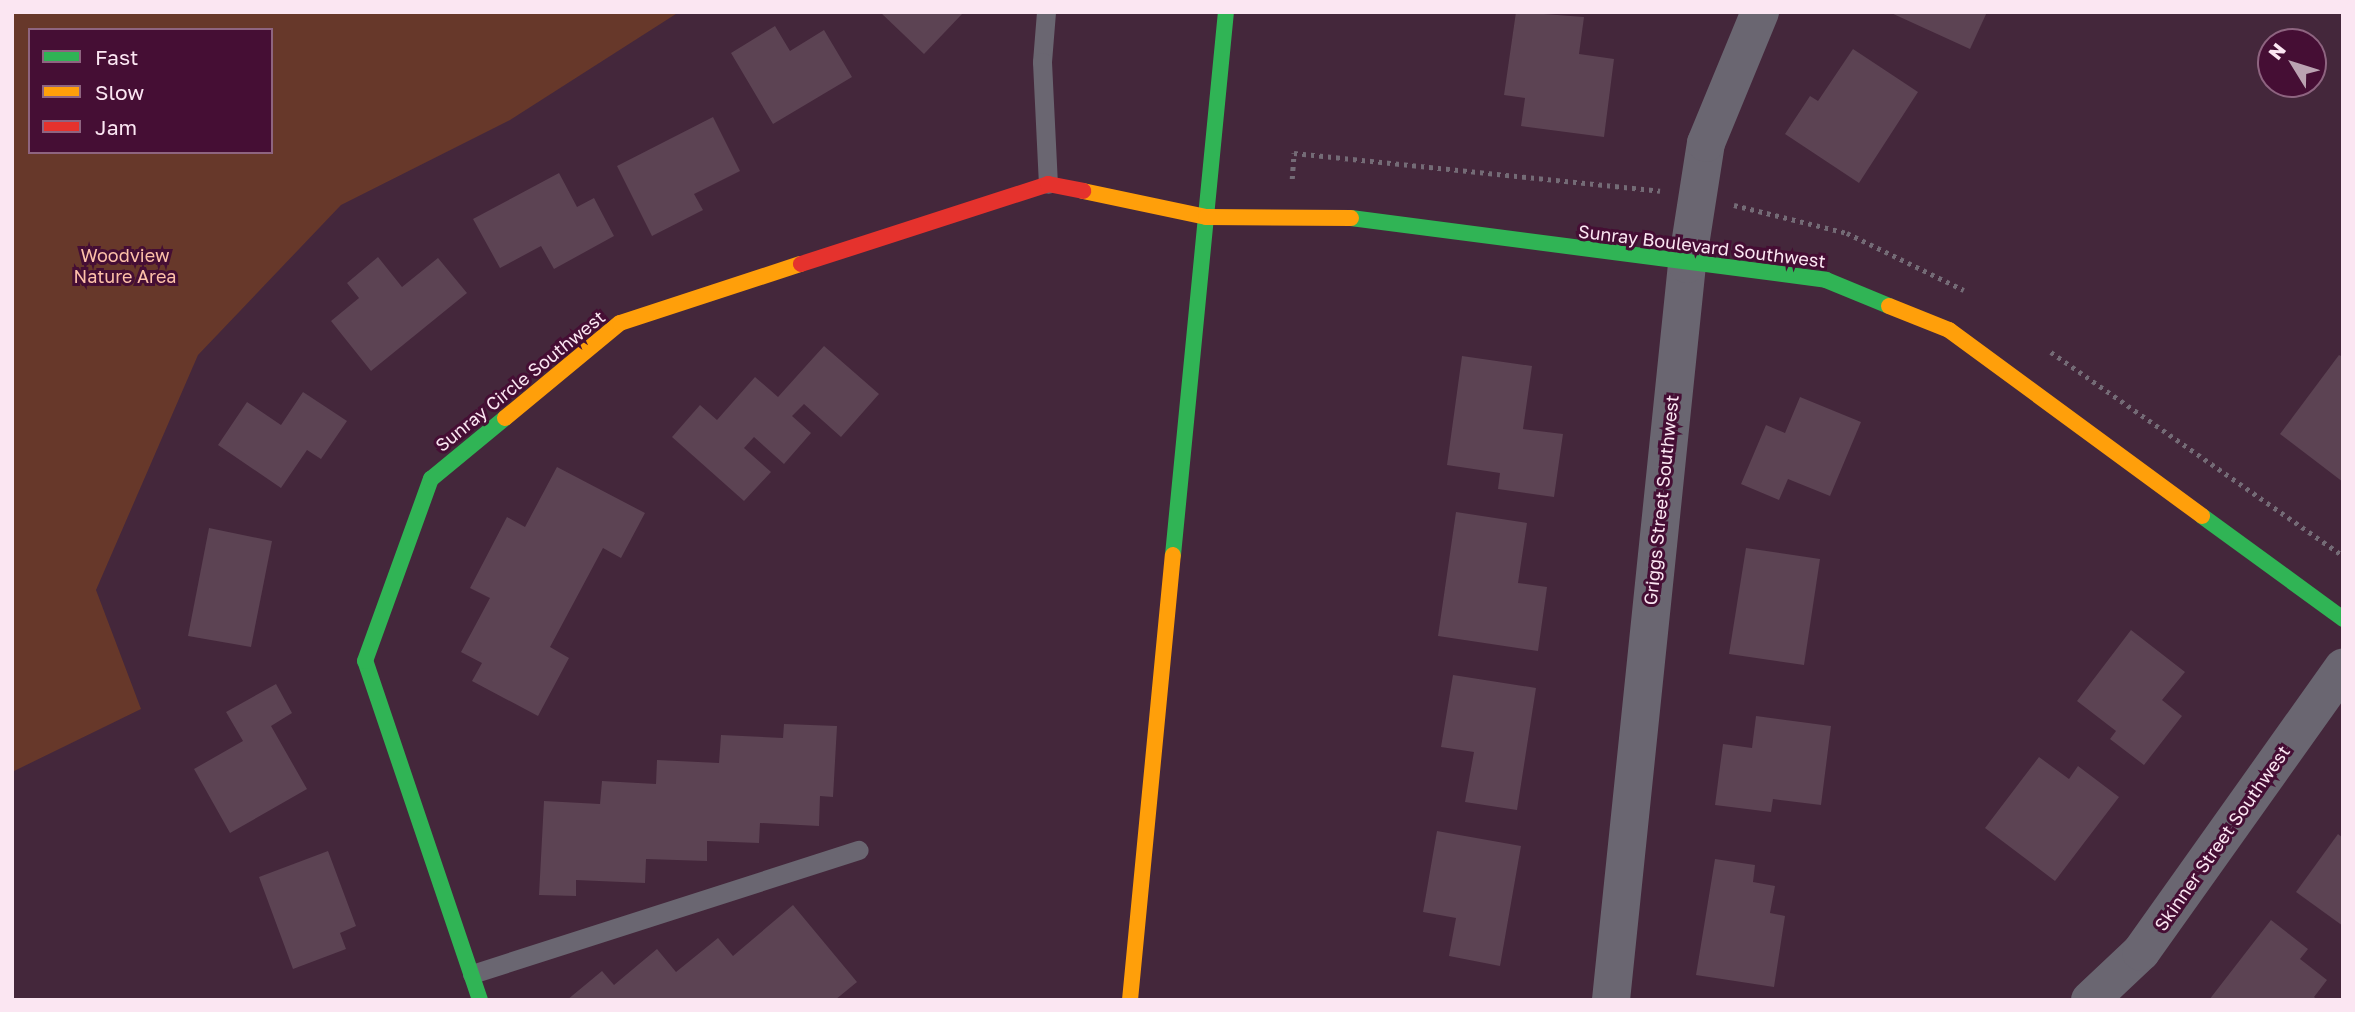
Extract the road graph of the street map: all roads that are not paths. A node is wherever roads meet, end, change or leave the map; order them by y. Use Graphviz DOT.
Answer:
graph roads {
  1 [pos="1046,12"];
  2 [pos="1226,12"];
  3 [pos="1760,12"];
  4 [pos="1048,184"];
  5 [pos="1206,217"];
  6 [pos="1687,264"];
  7 [pos="2343,619"];
  8 [pos="2343,668"];
  9 [pos="859,850"];
  10 [pos="472,974"];
  11 [pos="480,1000"];
  12 [pos="1129,1000"];
  13 [pos="1611,1000"];
  14 [pos="2091,1000"];
  1 -- 4 [label="lane"];
  2 -- 5 [label="street"];
  3 -- 6 [label="street, Griggs Street Southwest"];
  4 -- 5 [label="street, Sunray Circle Southwest"];
  4 -- 10 [label="street, Sunray Circle Southwest"];
  5 -- 6 [label="street, Sunray Boulevard Southwest"];
  5 -- 12 [label="street"];
  6 -- 7 [label="street, Sunray Boulevard Southwest"];
  6 -- 13 [label="street, Griggs Street Southwest"];
  8 -- 14 [label="street, Skinner Street Southwest"];
  9 -- 10 [label="lane"];
  10 -- 11 [label="street, Sunray Circle Southwest"];
}
